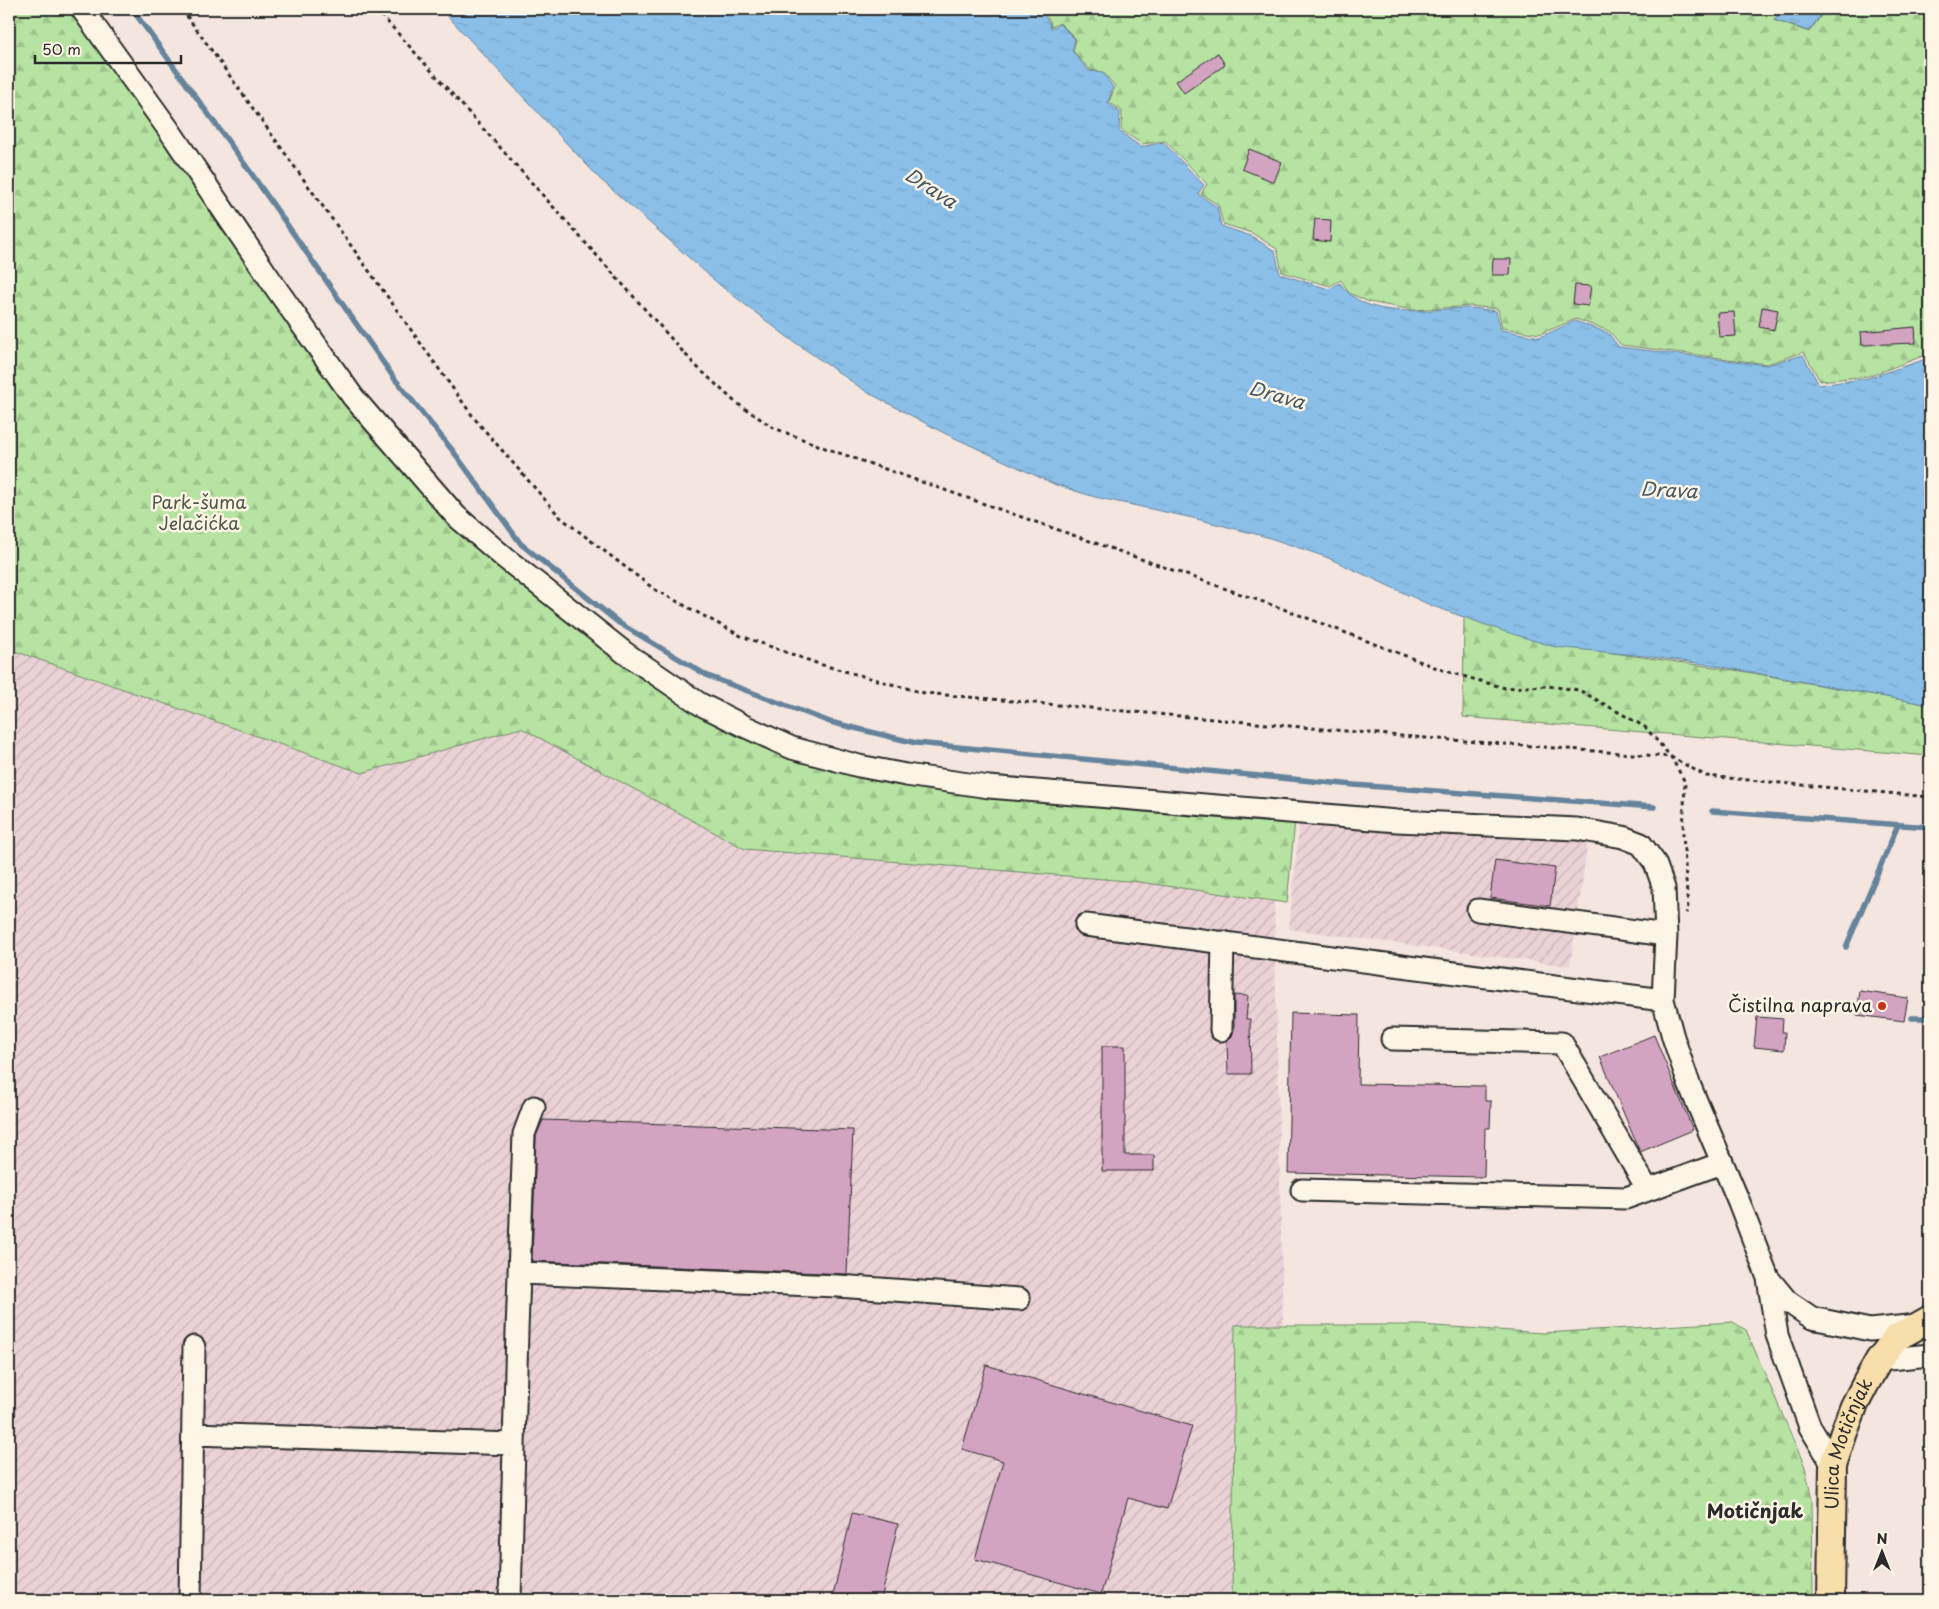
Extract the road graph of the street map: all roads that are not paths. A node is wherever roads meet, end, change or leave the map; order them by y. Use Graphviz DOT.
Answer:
graph roads {
  1 [pos="82,9"];
  2 [pos="1478,910"];
  3 [pos="1086,926"];
  4 [pos="1666,935"];
  5 [pos="1223,942"];
  6 [pos="1663,1000"];
  7 [pos="1221,1030"];
  8 [pos="1392,1039"];
  9 [pos="534,1107"];
  10 [pos="1722,1162"];
  11 [pos="1302,1190"];
  12 [pos="1648,1190"];
  13 [pos="520,1273"];
  14 [pos="1768,1278"];
  15 [pos="1019,1299"];
  16 [pos="1924,1322"];
  17 [pos="194,1347"];
  18 [pos="1930,1355"];
  19 [pos="1879,1360"];
  20 [pos="194,1434"];
  21 [pos="514,1444"];
  22 [pos="1833,1465"];
  23 [pos="190,1600"];
  24 [pos="510,1600"];
  25 [pos="1831,1600"];
  1 -- 4 [label="street"];
  2 -- 4 [label="street"];
  3 -- 5 [label="street"];
  4 -- 6 [label="street"];
  5 -- 6 [label="street"];
  5 -- 7 [label="street"];
  6 -- 10 [label="street"];
  8 -- 12 [label="street"];
  9 -- 13 [label="street"];
  10 -- 12 [label="street"];
  10 -- 14 [label="street"];
  11 -- 12 [label="street"];
  13 -- 15 [label="street"];
  13 -- 21 [label="street"];
  14 -- 16 [label="street"];
  14 -- 22 [label="street"];
  16 -- 19 [label="main road, Ulica Motičnjak"];
  17 -- 20 [label="street"];
  18 -- 19 [label="street"];
  19 -- 22 [label="main road, Ulica Motičnjak"];
  20 -- 21 [label="street"];
  20 -- 23 [label="street"];
  21 -- 24 [label="street"];
  22 -- 25 [label="main road, Ulica Motičnjak"];
}
